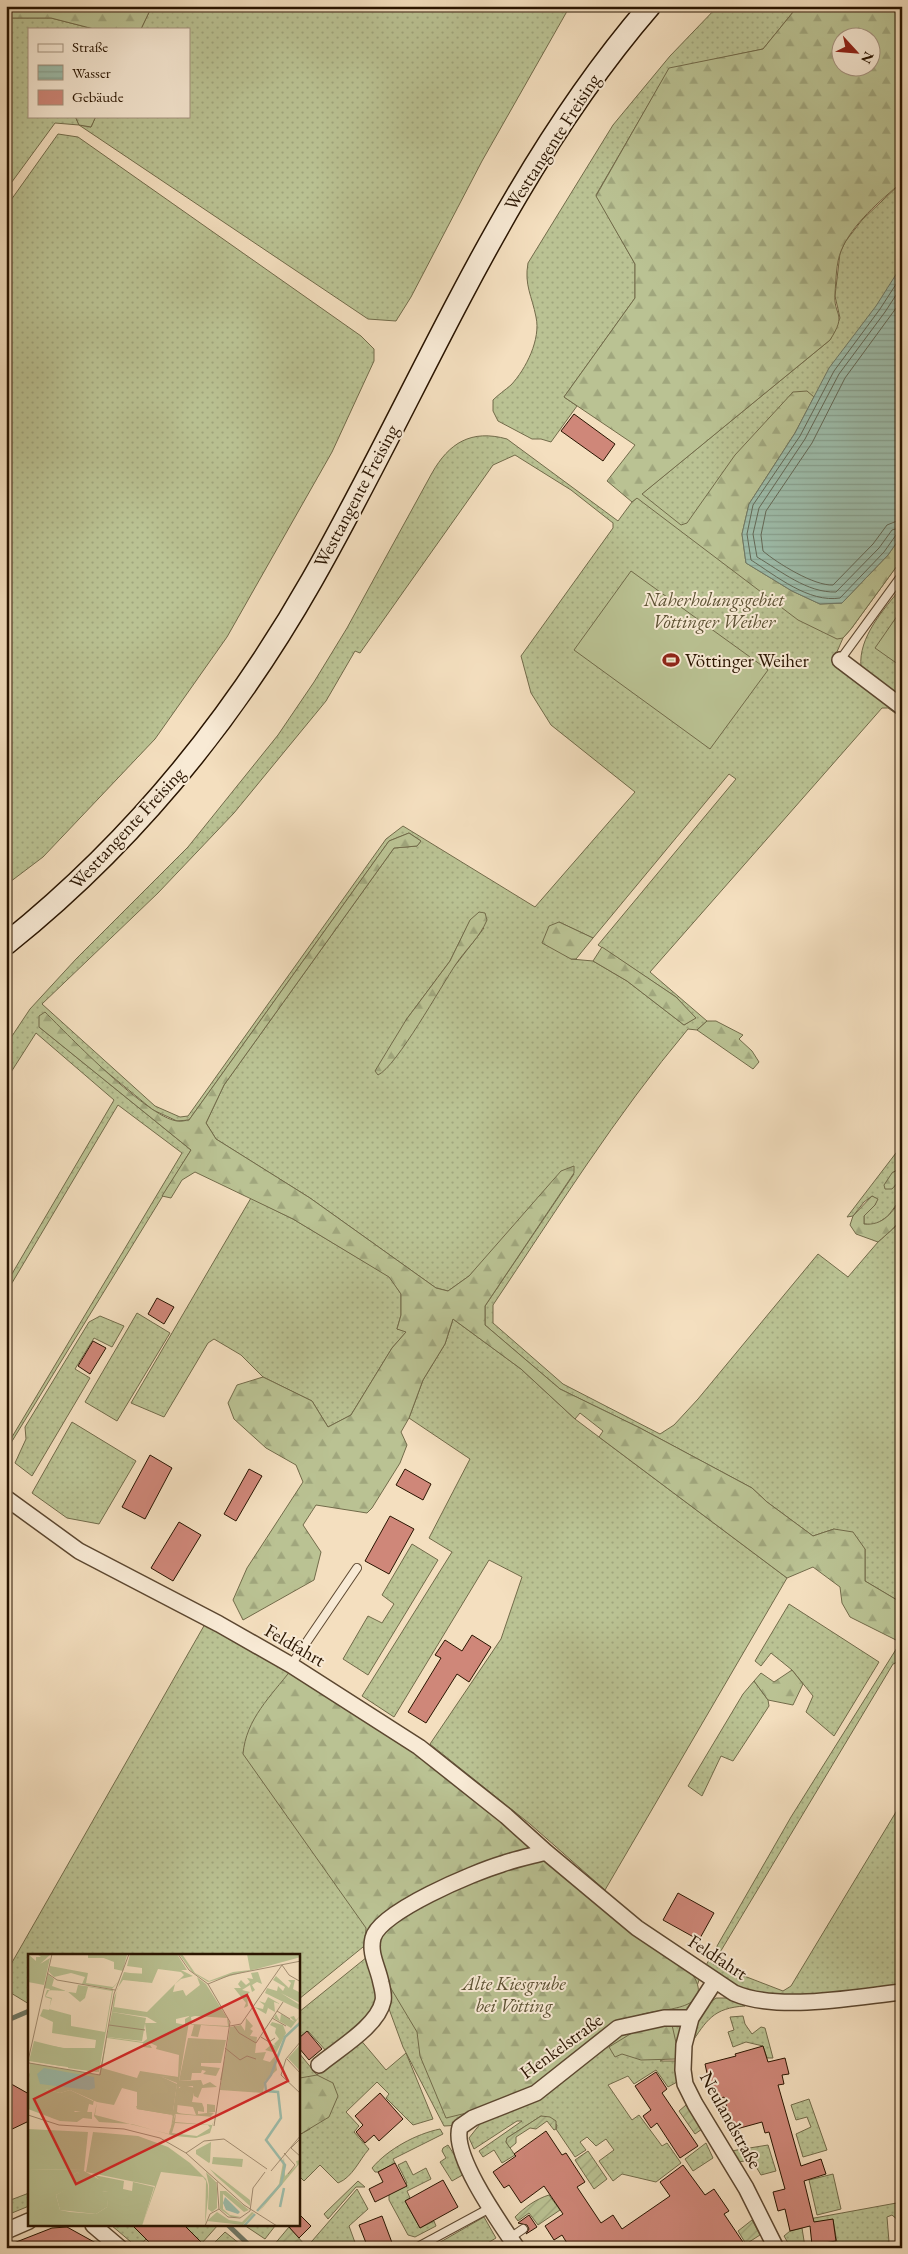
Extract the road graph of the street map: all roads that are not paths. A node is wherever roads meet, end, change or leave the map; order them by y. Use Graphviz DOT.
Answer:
graph roads {
  1 [pos="650,6"];
  2 [pos="902,575"];
  3 [pos="840,660"];
  4 [pos="902,706"];
  5 [pos="6,944"];
  6 [pos="6,1498"];
  7 [pos="357,1568"];
  8 [pos="291,1665"];
  9 [pos="546,1852"];
  10 [pos="715,1981"];
  11 [pos="902,1992"];
  12 [pos="690,2018"];
  13 [pos="320,2065"];
  14 [pos="490,2208"];
  15 [pos="28,2221"];
  16 [pos="94,2226"];
  17 [pos="523,2229"];
  18 [pos="6,2230"];
  19 [pos="514,2243"];
  20 [pos="120,2248"];
  21 [pos="416,2248"];
  22 [pos="776,2248"];
  1 -- 5 [label="main road, Westtangente Freising"];
  2 -- 3 [label="lane"];
  3 -- 4 [label="street"];
  6 -- 8 [label="street, Feldfahrt"];
  7 -- 8 [label="lane"];
  8 -- 9 [label="street, Feldfahrt"];
  9 -- 10 [label="street, Feldfahrt"];
  9 -- 13 [label="street"];
  10 -- 11 [label="street, Feldfahrt"];
  10 -- 12 [label="street, Neulandstraße"];
  12 -- 14 [label="street, Henkelstraße"];
  12 -- 22 [label="street, Neulandstraße"];
  14 -- 19 [label="street, Henkelstraße"];
  14 -- 21 [label="lane"];
  15 -- 18 [label="street"];
  16 -- 20 [label="street"];
  17 -- 19 [label="lane"];
}
